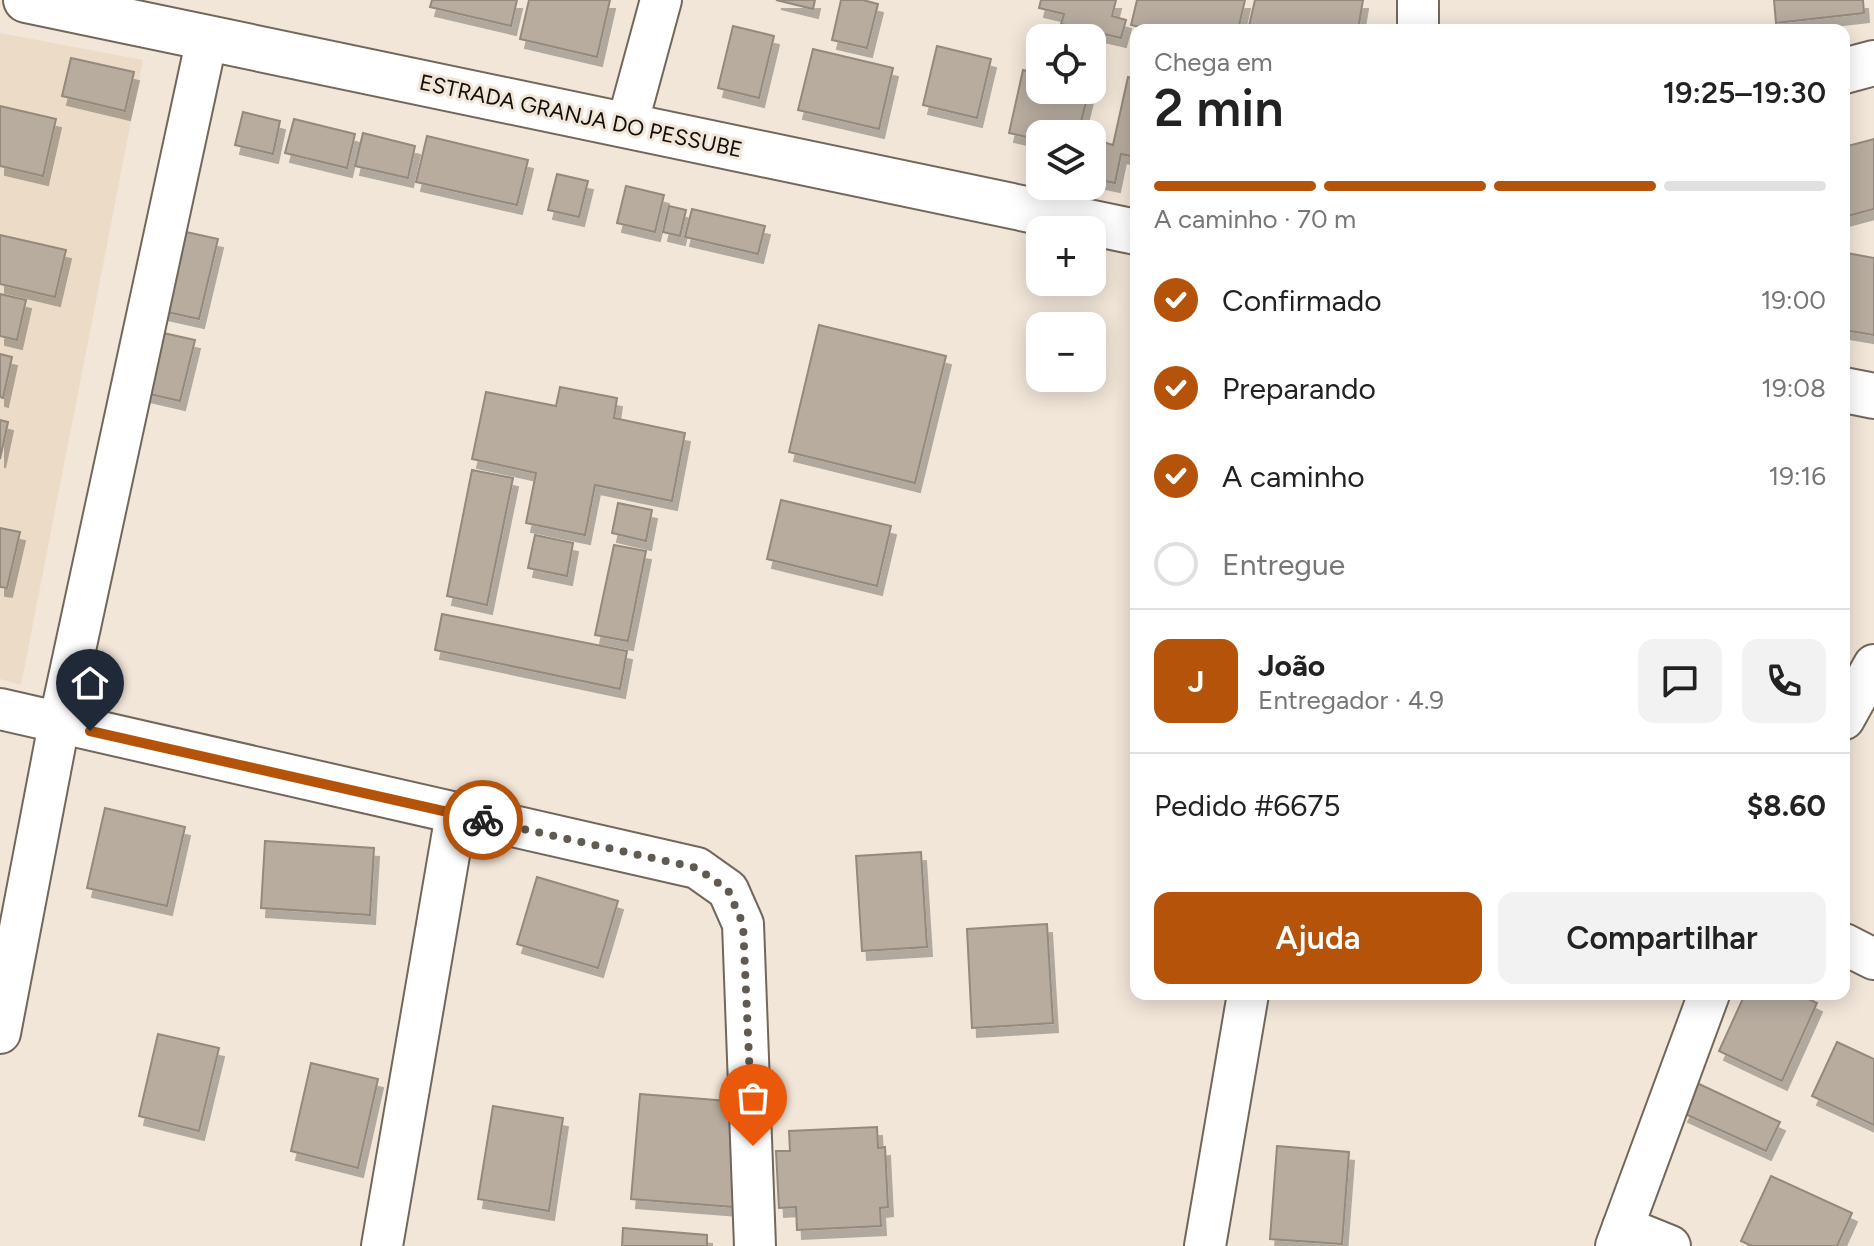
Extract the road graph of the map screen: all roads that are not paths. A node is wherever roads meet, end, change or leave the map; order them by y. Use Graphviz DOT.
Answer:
graph roads {
  1 [pos="661,0"];
  2 [pos="1418,0"];
  3 [pos="40,1"];
  4 [pos="1418,24"];
  5 [pos="207,38"];
  6 [pos="1874,63"];
  7 [pos="1850,69"];
  8 [pos="627,125"];
  9 [pos="1130,231"];
  10 [pos="1850,391"];
  11 [pos="1874,396"];
  12 [pos="1874,665"];
  13 [pos="1850,708"];
  14 [pos="0,709"];
  15 [pos="59,724"];
  16 [pos="456,814"];
  17 [pos="1850,947"];
  18 [pos="1874,959"];
  19 [pos="1247,1000"];
  20 [pos="1707,1000"];
  21 [pos="0,1033"];
  22 [pos="1619,1237"];
  23 [pos="382,1246"];
  24 [pos="755,1246"];
  25 [pos="1205,1246"];
  26 [pos="1670,1246"];
  1 -- 8 [label="street"];
  2 -- 4 [label="street"];
  3 -- 5 [label="main road, ESTRADA GRANJA DO PESSUBE"];
  5 -- 8 [label="main road, ESTRADA GRANJA DO PESSUBE"];
  5 -- 15 [label="street"];
  6 -- 7 [label="main road"];
  8 -- 9 [label="main road, ESTRADA GRANJA DO PESSUBE"];
  10 -- 11 [label="main road"];
  12 -- 13 [label="street"];
  14 -- 15 [label="street"];
  15 -- 16 [label="street"];
  15 -- 21 [label="street"];
  16 -- 23 [label="street"];
  16 -- 24 [label="street"];
  17 -- 18 [label="street"];
  19 -- 25 [label="street"];
  20 -- 22 [label="street"];
  22 -- 26 [label="street"];
}
